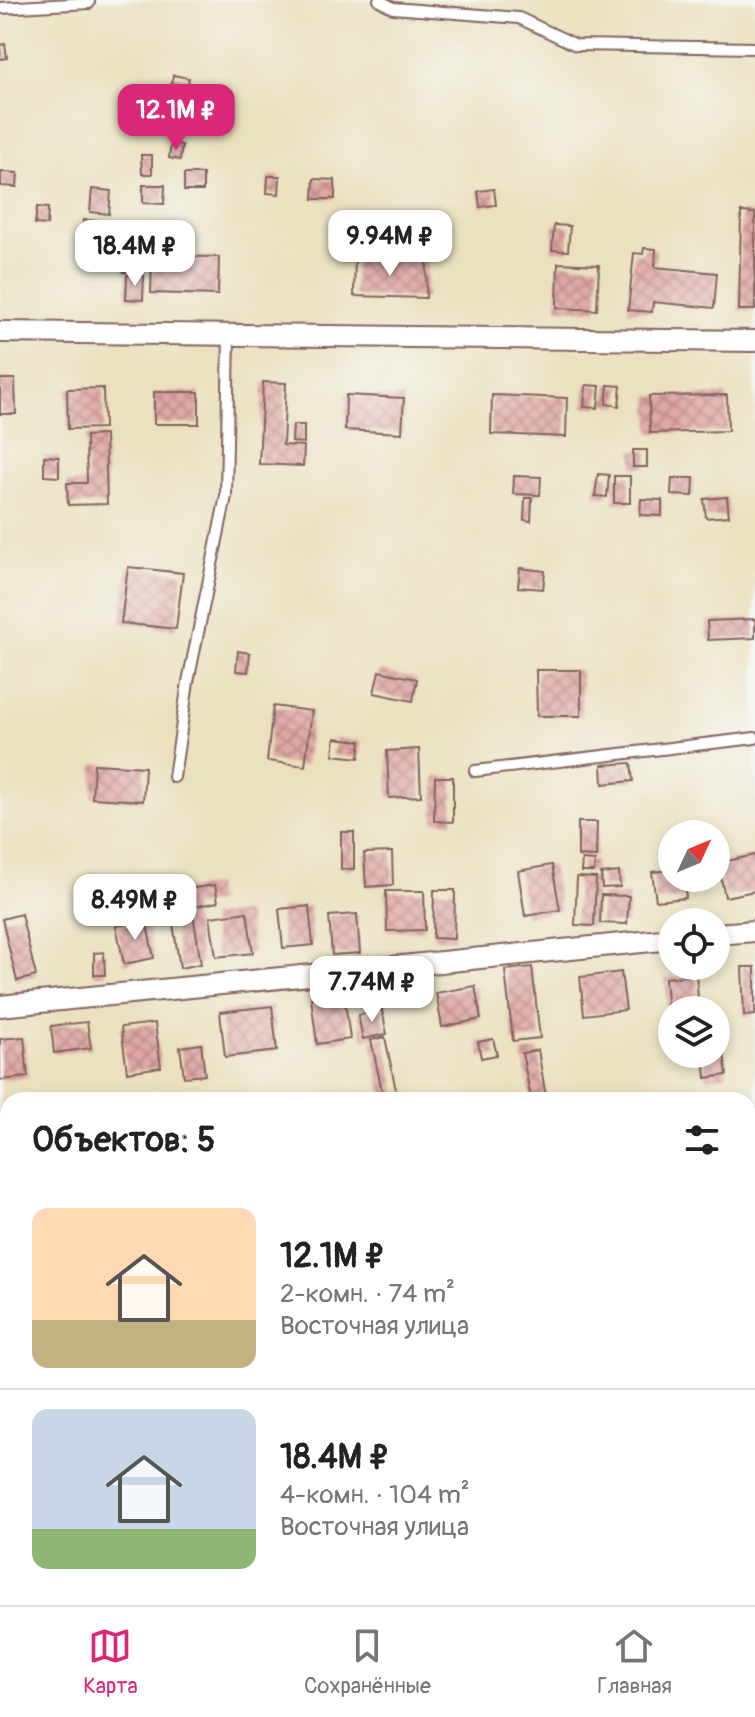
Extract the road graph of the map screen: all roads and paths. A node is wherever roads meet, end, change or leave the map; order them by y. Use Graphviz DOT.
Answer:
graph roads {
  1 [pos="89,0"];
  2 [pos="379,0"];
  3 [pos="0,8"];
  4 [pos="755,48"];
  5 [pos="0,332"];
  6 [pos="229,335"];
  7 [pos="755,341"];
  8 [pos="755,738"];
  9 [pos="475,771"];
  10 [pos="174,777"];
  11 [pos="755,931"];
  12 [pos="730,933"];
  13 [pos="658,940"];
  14 [pos="0,1006"];
  1 -- 3 [label="lane"];
  2 -- 4 [label="lane"];
  5 -- 6 [label="street"];
  6 -- 7 [label="street"];
  6 -- 10 [label="lane"];
  8 -- 9 [label="lane"];
  11 -- 12 [label="street"];
  13 -- 14 [label="street"];
}
